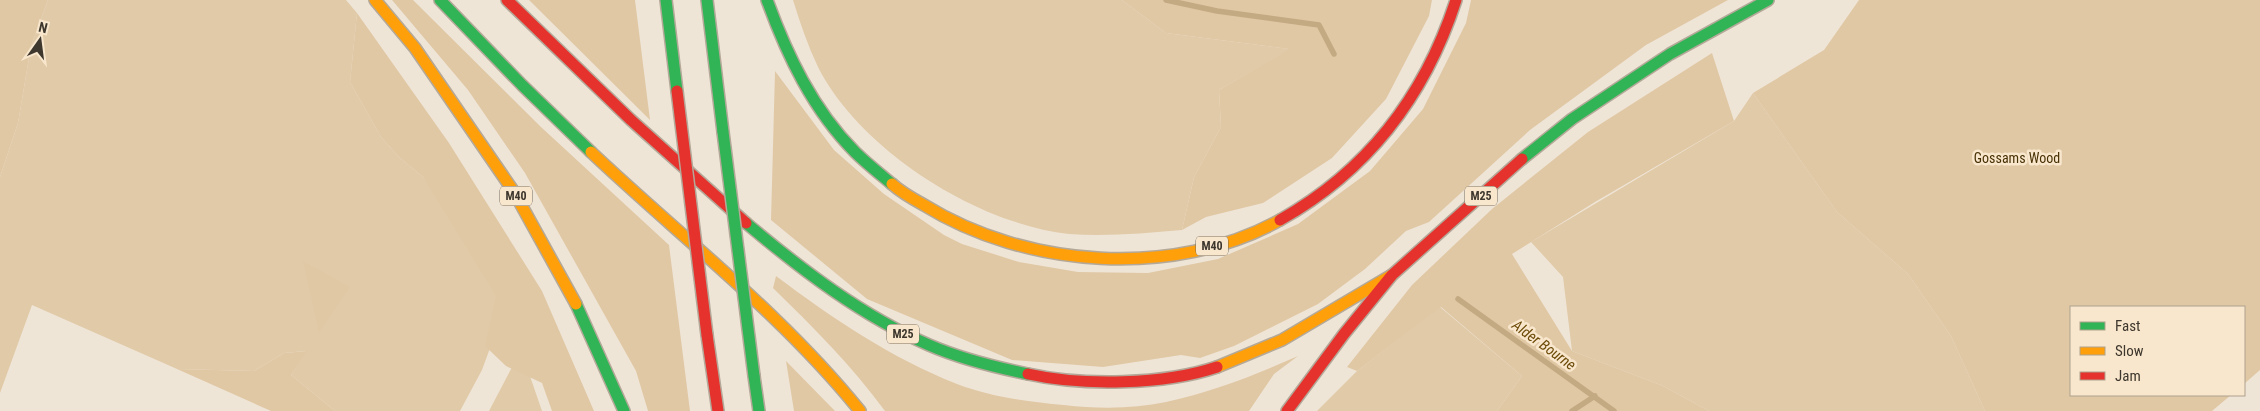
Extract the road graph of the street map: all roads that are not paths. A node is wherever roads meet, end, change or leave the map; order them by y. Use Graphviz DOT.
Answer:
graph roads {
  1 [pos="375,0"];
  2 [pos="440,0"];
  3 [pos="507,0"];
  4 [pos="666,0"];
  5 [pos="707,0"];
  6 [pos="768,0"];
  7 [pos="1456,0"];
  8 [pos="1768,0"];
  9 [pos="1392,275"];
  10 [pos="624,411"];
  11 [pos="718,411"];
  12 [pos="759,411"];
  13 [pos="860,411"];
  14 [pos="1287,411"];
  1 -- 10 [label="highway, M40"];
  2 -- 13 [label="highway"];
  3 -- 9 [label="highway, M25"];
  4 -- 11 [label="highway, bridge"];
  5 -- 12 [label="highway, bridge"];
  6 -- 7 [label="highway, M40"];
  8 -- 9 [label="highway, M25"];
  9 -- 14 [label="highway, M25"];
}
